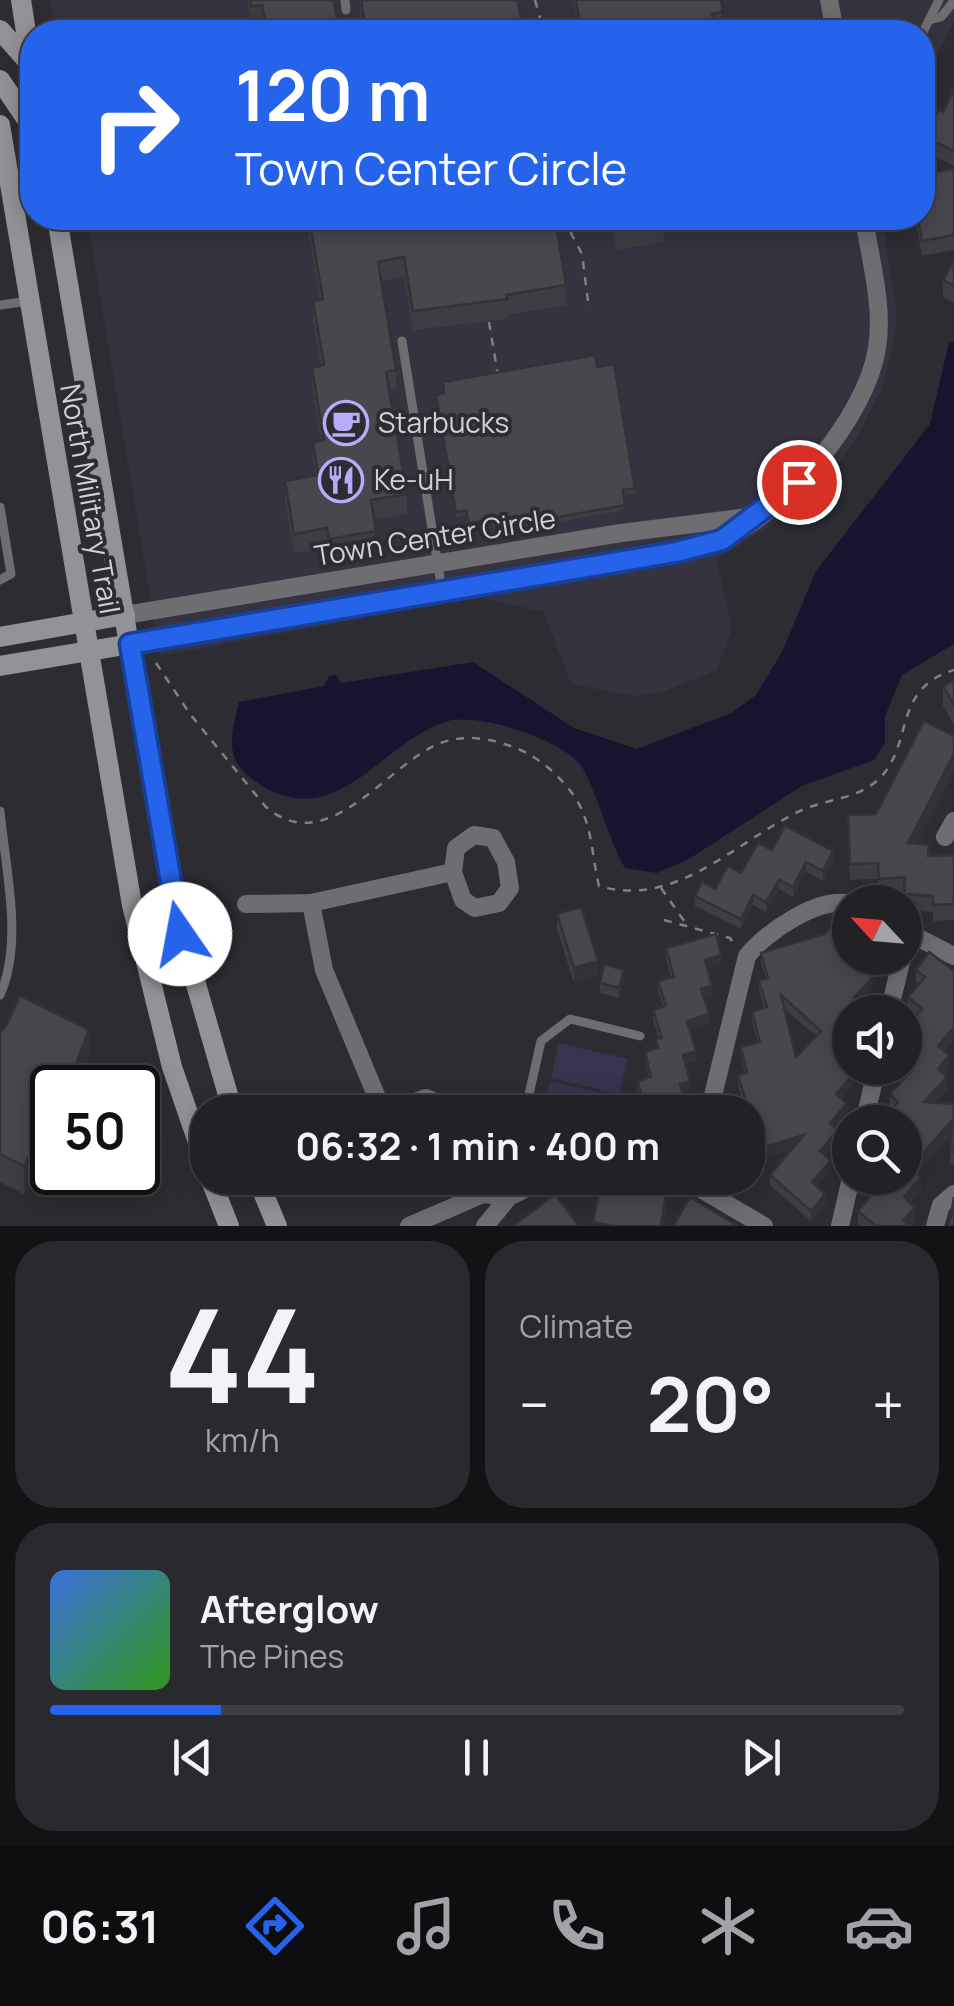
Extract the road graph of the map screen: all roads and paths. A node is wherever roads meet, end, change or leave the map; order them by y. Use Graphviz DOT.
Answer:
graph roads {
  1 [pos="939,0"];
  2 [pos="954,1"];
  3 [pos="929,20"];
  4 [pos="0,30"];
  5 [pos="20,54"];
  6 [pos="0,80"];
  7 [pos="20,109"];
  8 [pos="0,125"];
  9 [pos="59,230"];
  10 [pos="569,230"];
  11 [pos="866,230"];
  12 [pos="29,302"];
  13 [pos="0,305"];
  14 [pos="589,308"];
  15 [pos="489,322"];
  16 [pos="402,341"];
  17 [pos="498,377"];
  18 [pos="0,507"];
  19 [pos="754,517"];
  20 [pos="438,564"];
  21 [pos="0,580"];
  22 [pos="442,591"];
  23 [pos="126,615"];
  24 [pos="83,623"];
  25 [pos="0,637"];
  26 [pos="130,644"];
  27 [pos="88,652"];
  28 [pos="156,662"];
  29 [pos="0,666"];
  30 [pos="954,670"];
  31 [pos="0,812"];
  32 [pos="2,857"];
  33 [pos="453,872"];
  34 [pos="662,888"];
  35 [pos="832,902"];
  36 [pos="311,903"];
  37 [pos="246,904"];
  38 [pos="664,920"];
  39 [pos="5,922"];
  40 [pos="688,927"];
  41 [pos="922,940"];
  42 [pos="747,956"];
  43 [pos="954,956"];
  44 [pos="0,995"];
  45 [pos="640,1036"];
  46 [pos="227,1095"];
  47 [pos="379,1095"];
  48 [pos="529,1095"];
  49 [pos="713,1095"];
  50 [pos="190,1119"];
  51 [pos="954,1194"];
  52 [pos="217,1195"];
  53 [pos="264,1195"];
  54 [pos="513,1195"];
  55 [pos="715,1195"];
  56 [pos="847,1195"];
  57 [pos="509,1197"];
  58 [pos="229,1226"];
  59 [pos="277,1226"];
  60 [pos="410,1226"];
  61 [pos="485,1226"];
  62 [pos="764,1226"];
  63 [pos="840,1226"];
  64 [pos="935,1226"];
  1 -- 3 [label="lane"];
  2 -- 3 [label="lane"];
  4 -- 5 [label="main road"];
  6 -- 7 [label="main road"];
  8 -- 12 [label="main road, North Military Trail"];
  9 -- 23 [label="main road, North Military Trail"];
  10 -- 14 [label="path"];
  11 -- 19 [label="street, Town Center Circle"];
  12 -- 13 [label="lane"];
  12 -- 24 [label="main road, North Military Trail"];
  15 -- 17 [label="path"];
  16 -- 20 [label="lane"];
  18 -- 21 [label="lane"];
  19 -- 20 [label="street, Town Center Circle"];
  19 -- 22 [label="street, Town Center Circle"];
  20 -- 22 [label="lane"];
  20 -- 23 [label="street, Town Center Circle"];
  22 -- 26 [label="street, Town Center Circle"];
  23 -- 24 [label="main road"];
  23 -- 26 [label="main road, North Military Trail"];
  24 -- 25 [label="main road"];
  24 -- 27 [label="main road, North Military Trail"];
  26 -- 27 [label="main road"];
  26 -- 46 [label="main road, North Military Trail"];
  27 -- 29 [label="main road"];
  27 -- 50 [label="main road, North Military Trail"];
  28 -- 34 [label="path"];
  30 -- 34 [label="path"];
  31 -- 32 [label="lane"];
  32 -- 39 [label="lane"];
  33 -- 36 [label="street"];
  34 -- 40 [label="path"];
  35 -- 42 [label="street"];
  36 -- 37 [label="street"];
  36 -- 47 [label="street"];
  38 -- 40 [label="path"];
  39 -- 44 [label="lane"];
  40 -- 42 [label="path"];
  41 -- 43 [label="street"];
  42 -- 49 [label="street"];
  45 -- 48 [label="lane"];
  51 -- 64 [label="street"];
  52 -- 58 [label="main road, North Military Trail"];
  53 -- 59 [label="main road"];
  54 -- 57 [label="street"];
  55 -- 62 [label="street"];
  56 -- 63 [label="street"];
  57 -- 60 [label="street"];
  57 -- 61 [label="street"];
}
